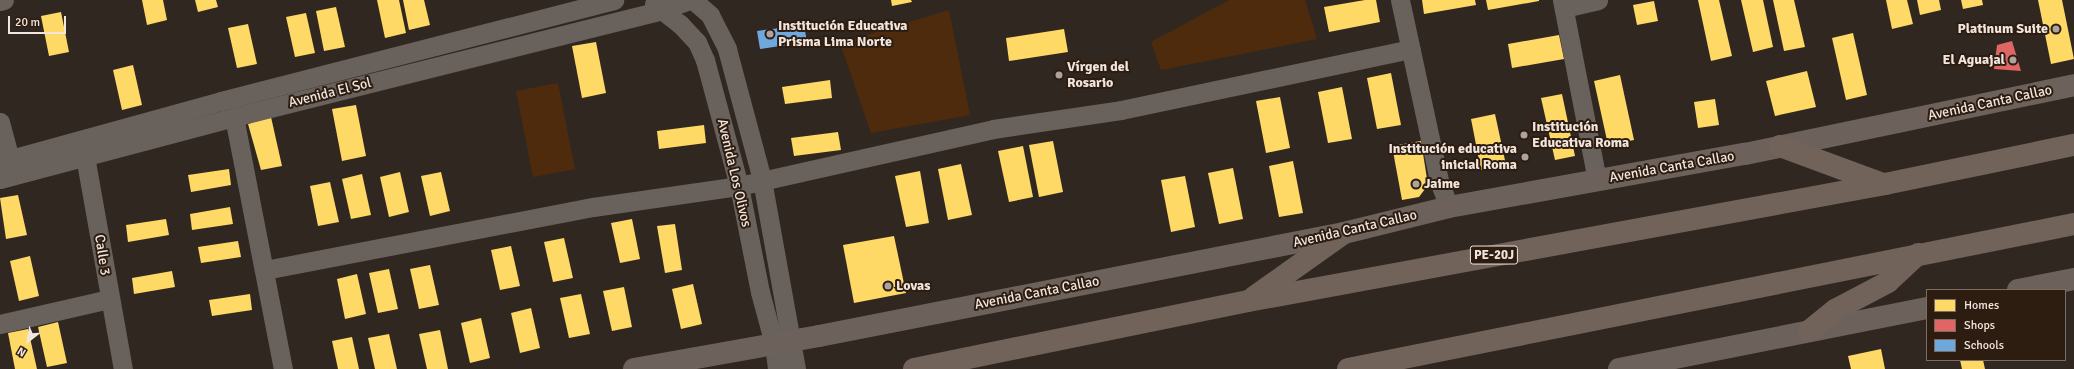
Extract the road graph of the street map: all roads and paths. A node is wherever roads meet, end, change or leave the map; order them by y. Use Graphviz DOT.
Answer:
graph roads {
  1 [pos="4,0"];
  2 [pos="614,0"];
  3 [pos="689,0"];
  4 [pos="693,0"];
  5 [pos="1400,0"];
  6 [pos="1598,0"];
  7 [pos="0,1"];
  8 [pos="1563,4"];
  9 [pos="655,5"];
  10 [pos="1411,49"];
  11 [pos="2074,85"];
  12 [pos="234,117"];
  13 [pos="0,122"];
  14 [pos="2074,145"];
  15 [pos="1780,146"];
  16 [pos="84,148"];
  17 [pos="5,160"];
  18 [pos="0,179"];
  19 [pos="762,180"];
  20 [pos="1597,180"];
  21 [pos="1885,184"];
  22 [pos="739,186"];
  23 [pos="1449,207"];
  24 [pos="2074,224"];
  25 [pos="1344,233"];
  26 [pos="1918,254"];
  27 [pos="265,270"];
  28 [pos="2074,279"];
  29 [pos="2023,289"];
  30 [pos="109,298"];
  31 [pos="1248,301"];
  32 [pos="1926,308"];
  33 [pos="0,324"];
  34 [pos="1809,331"];
  35 [pos="783,342"];
  36 [pos="123,369"];
  37 [pos="283,369"];
  38 [pos="634,369"];
  39 [pos="777,369"];
  40 [pos="796,369"];
  41 [pos="914,369"];
  42 [pos="1348,369"];
  43 [pos="1619,369"];
  1 -- 7 [label="street"];
  2 -- 16 [label="street, Avenida El Sol"];
  3 -- 9 [label="street, Avenida El Sol"];
  4 -- 19 [label="street, Avenida Los Olivos"];
  5 -- 10 [label="street"];
  6 -- 8 [label="street"];
  8 -- 20 [label="street"];
  9 -- 12 [label="street, Avenida El Sol"];
  9 -- 22 [label="street, Avenida Los Olivos"];
  10 -- 19 [label="street"];
  10 -- 23 [label="street"];
  11 -- 15 [label="main road, Avenida Canta Callao"];
  12 -- 16 [label="street, Avenida El Sol"];
  12 -- 27 [label="street"];
  13 -- 17 [label="street"];
  14 -- 21 [label="highway, PE-20J"];
  15 -- 20 [label="main road, Avenida Canta Callao"];
  15 -- 21 [label="highway"];
  16 -- 17 [label="street, Avenida El Sol"];
  16 -- 18 [label="street, Avenida El Sol"];
  16 -- 30 [label="street, Calle 3"];
  19 -- 22 [label="street"];
  19 -- 35 [label="street, Avenida Los Olivos"];
  20 -- 23 [label="main road, Avenida Canta Callao"];
  21 -- 31 [label="highway, PE-20J"];
  22 -- 27 [label="street"];
  22 -- 35 [label="street, Avenida Los Olivos"];
  23 -- 25 [label="main road, Avenida Canta Callao"];
  24 -- 26 [label="highway"];
  25 -- 31 [label="highway"];
  25 -- 35 [label="main road, Avenida Canta Callao"];
  26 -- 34 [label="highway"];
  26 -- 42 [label="highway"];
  27 -- 37 [label="street"];
  28 -- 29 [label="main road"];
  30 -- 33 [label="street"];
  30 -- 36 [label="street, Calle 3"];
  31 -- 41 [label="highway, PE-20J"];
  32 -- 34 [label="main road"];
  34 -- 43 [label="main road"];
  35 -- 38 [label="main road, Avenida Canta Callao"];
  35 -- 39 [label="street, Avenida Los Olivos"];
  35 -- 40 [label="street, Avenida Los Olivos"];
}
